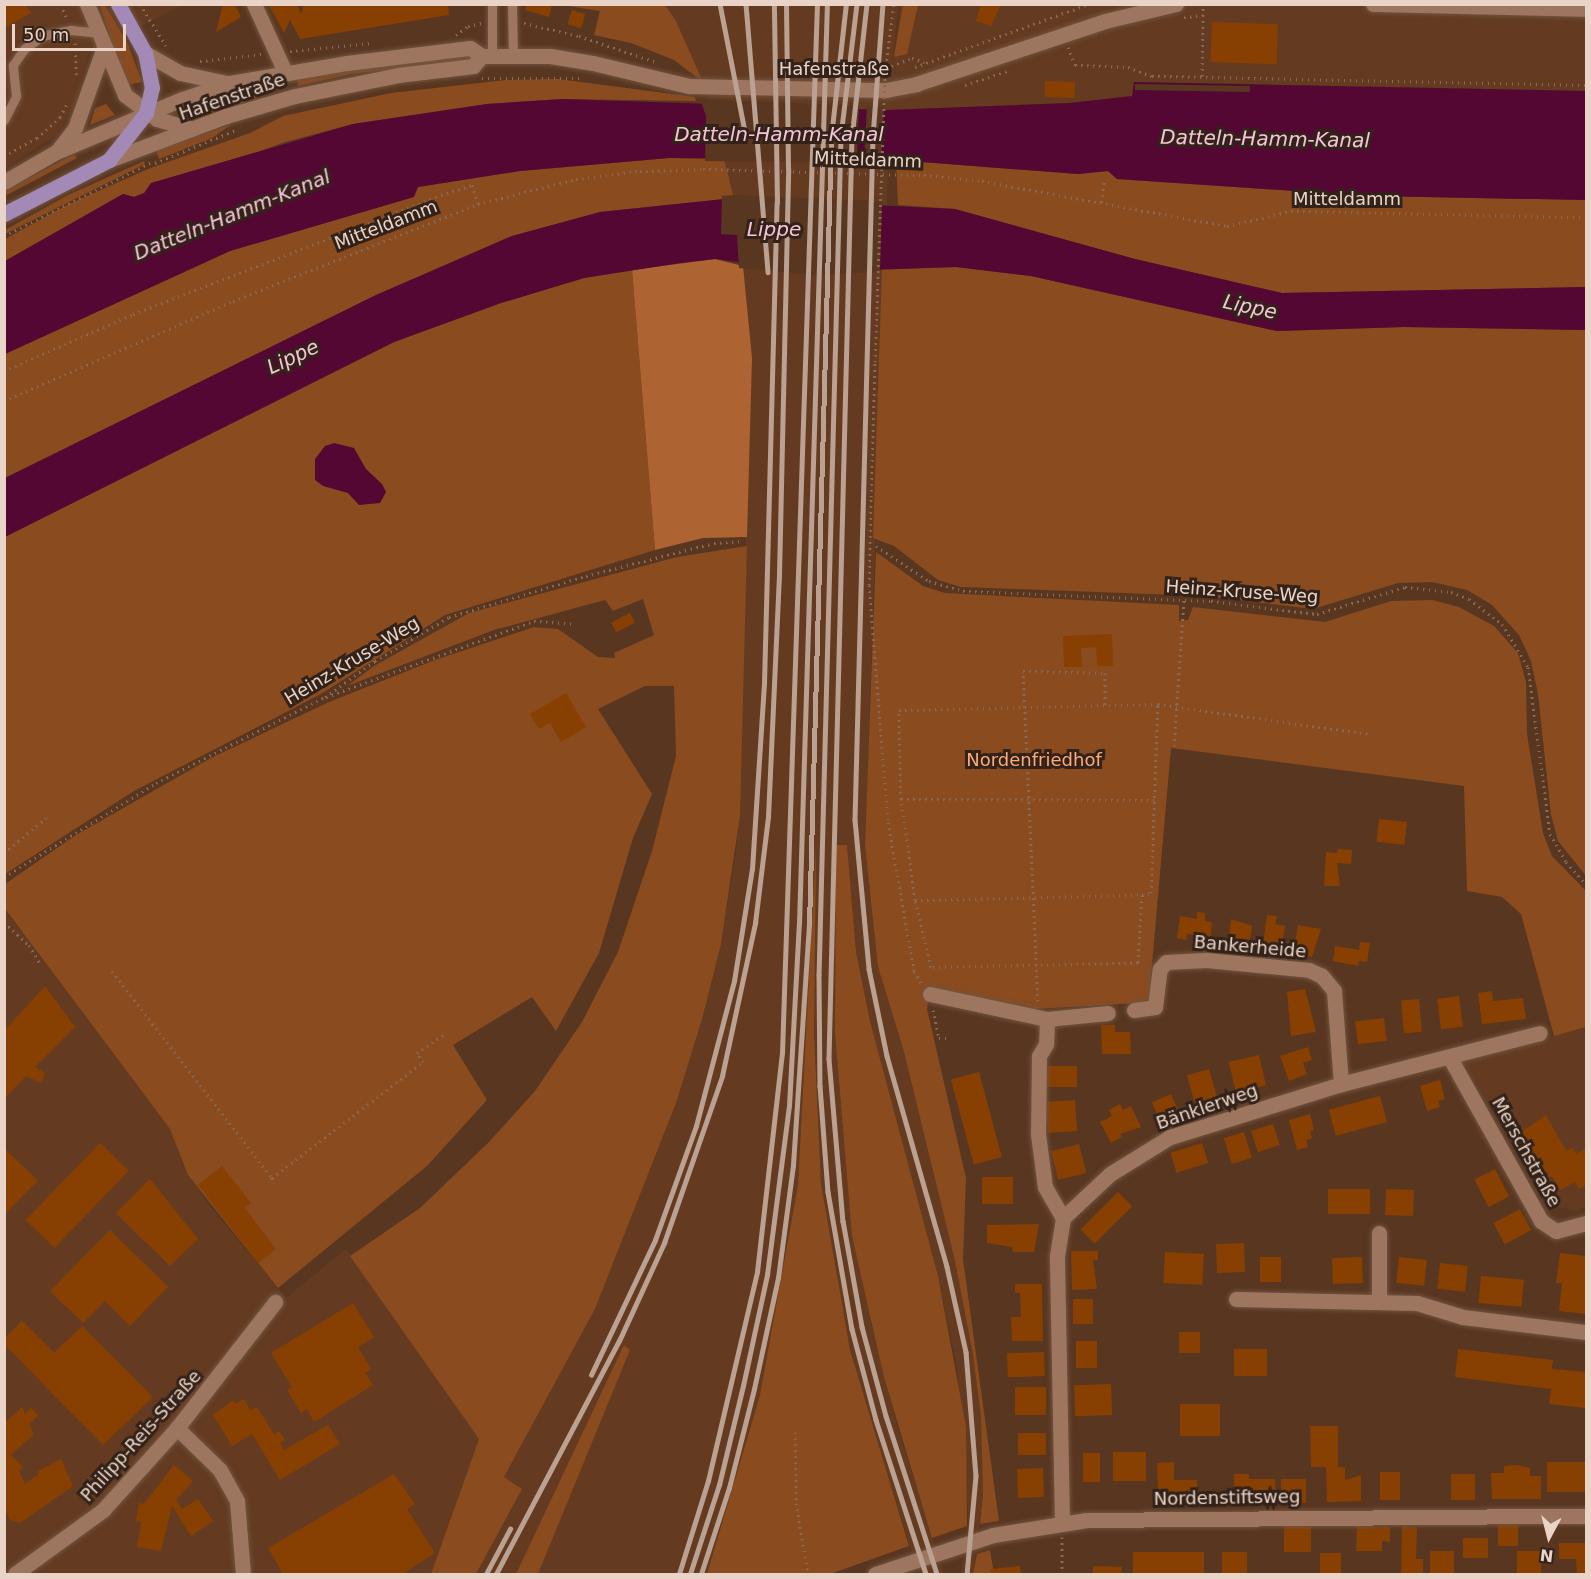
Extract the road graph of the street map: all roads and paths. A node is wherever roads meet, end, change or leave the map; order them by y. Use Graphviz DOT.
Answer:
graph roads {
  1 [pos="61,4"];
  2 [pos="87,4"];
  3 [pos="118,4"];
  4 [pos="140,4"];
  5 [pos="254,4"];
  6 [pos="492,4"];
  7 [pos="512,4"];
  8 [pos="894,4"];
  9 [pos="1089,4"];
  10 [pos="1176,4"];
  11 [pos="1203,4"];
  12 [pos="1373,4"];
  13 [pos="1587,9"];
  14 [pos="71,30"];
  15 [pos="98,33"];
  16 [pos="1062,34"];
  17 [pos="103,50"];
  18 [pos="170,52"];
  19 [pos="145,53"];
  20 [pos="513,54"];
  21 [pos="487,56"];
  22 [pos="925,62"];
  23 [pos="885,70"];
  24 [pos="906,71"];
  25 [pos="285,72"];
  26 [pos="1202,76"];
  27 [pos="230,83"];
  28 [pos="1587,84"];
  29 [pos="74,87"];
  30 [pos="68,101"];
  31 [pos="146,113"];
  32 [pos="4,120"];
  33 [pos="192,129"];
  34 [pos="202,145"];
  35 [pos="56,152"];
  36 [pos="151,155"];
  37 [pos="4,156"];
  38 [pos="109,160"];
  39 [pos="155,163"];
  40 [pos="1105,180"];
  41 [pos="4,182"];
  42 [pos="1101,202"];
  43 [pos="478,204"];
  44 [pos="4,214"];
  45 [pos="1587,217"];
  46 [pos="4,236"];
  47 [pos="4,371"];
  48 [pos="4,401"];
  49 [pos="742,541"];
  50 [pos="876,546"];
  51 [pos="1184,600"];
  52 [pos="573,624"];
  53 [pos="325,698"];
  54 [pos="1158,704"];
  55 [pos="1105,706"];
  56 [pos="1177,707"];
  57 [pos="1024,708"];
  58 [pos="1368,734"];
  59 [pos="1174,746"];
  60 [pos="1028,798"];
  61 [pos="901,799"];
  62 [pos="1154,800"];
  63 [pos="46,818"];
  64 [pos="4,853"];
  65 [pos="4,877"];
  66 [pos="1587,884"];
  67 [pos="1142,895"];
  68 [pos="1032,897"];
  69 [pos="915,900"];
  70 [pos="4,922"];
  71 [pos="1035,963"];
  72 [pos="41,965"];
  73 [pos="112,971"];
  74 [pos="930,994"];
  75 [pos="1134,1010"];
  76 [pos="1107,1012"];
  77 [pos="1047,1019"];
  78 [pos="446,1033"];
  79 [pos="1540,1033"];
  80 [pos="946,1038"];
  81 [pos="1449,1058"];
  82 [pos="1341,1083"];
  83 [pos="272,1178"];
  84 [pos="270,1183"];
  85 [pos="1063,1218"];
  86 [pos="1587,1223"];
  87 [pos="1379,1233"];
  88 [pos="1236,1299"];
  89 [pos="1379,1301"];
  90 [pos="275,1302"];
  91 [pos="1587,1332"];
  92 [pos="177,1428"];
  93 [pos="795,1432"];
  94 [pos="1587,1516"];
  95 [pos="1062,1522"];
  96 [pos="15,1575"];
  97 [pos="243,1575"];
  98 [pos="808,1575"];
  99 [pos="875,1575"];
  100 [pos="1062,1575"];
  1 -- 14 [label="path"];
  2 -- 15 [label="street"];
  3 -- 19 [label="main road"];
  4 -- 18 [label="path"];
  5 -- 25 [label="street"];
  6 -- 21 [label="lane"];
  7 -- 20 [label="lane"];
  8 -- 23 [label="path"];
  9 -- 22 [label="path"];
  10 -- 16 [label="street, Hafenstraße"];
  11 -- 26 [label="path"];
  12 -- 13 [label="street"];
  14 -- 15 [label="lane"];
  14 -- 29 [label="path"];
  14 -- 32 [label="lane"];
  15 -- 17 [label="street"];
  16 -- 20 [label="street, Hafenstraße"];
  16 -- 26 [label="path"];
  17 -- 31 [label="street"];
  17 -- 35 [label="street"];
  19 -- 27 [label="street"];
  19 -- 31 [label="main road"];
  20 -- 21 [label="street, Hafenstraße"];
  21 -- 25 [label="street, Hafenstraße"];
  21 -- 33 [label="street, Hafenstraße"];
  22 -- 23 [label="path"];
  22 -- 24 [label="path"];
  23 -- 74 [label="path, bridge"];
  25 -- 27 [label="street, Hafenstraße"];
  26 -- 28 [label="path"];
  27 -- 31 [label="street, Hafenstraße"];
  30 -- 37 [label="path"];
  31 -- 33 [label="street"];
  31 -- 35 [label="street, Hafenstraße"];
  31 -- 38 [label="main road"];
  33 -- 38 [label="street, Hafenstraße"];
  34 -- 39 [label="path"];
  35 -- 41 [label="street, Hafenstraße"];
  36 -- 39 [label="path"];
  38 -- 44 [label="main road, Hafenstraße"];
  39 -- 46 [label="path"];
  40 -- 42 [label="path"];
  42 -- 43 [label="path, Mitteldamm"];
  42 -- 45 [label="path, Mitteldamm"];
  43 -- 47 [label="path"];
  43 -- 48 [label="path, Mitteldamm"];
  49 -- 53 [label="path, Heinz-Kruse-Weg"];
  50 -- 51 [label="path, Heinz-Kruse-Weg"];
  51 -- 56 [label="path"];
  51 -- 66 [label="path, Heinz-Kruse-Weg"];
  52 -- 53 [label="path"];
  53 -- 65 [label="path, Heinz-Kruse-Weg"];
  54 -- 55 [label="path"];
  54 -- 56 [label="path"];
  54 -- 62 [label="path"];
  55 -- 57 [label="path"];
  55 -- 57 [label="path"];
  56 -- 58 [label="path"];
  56 -- 59 [label="path"];
  57 -- 60 [label="path"];
  57 -- 61 [label="path"];
  60 -- 61 [label="path"];
  60 -- 62 [label="path"];
  60 -- 68 [label="path"];
  61 -- 69 [label="path"];
  62 -- 67 [label="path"];
  63 -- 64 [label="path"];
  67 -- 68 [label="path"];
  67 -- 71 [label="path"];
  68 -- 69 [label="path"];
  68 -- 71 [label="path"];
  69 -- 71 [label="path"];
  70 -- 72 [label="path"];
  71 -- 77 [label="path"];
  73 -- 83 [label="path"];
  74 -- 77 [label="street"];
  74 -- 80 [label="path"];
  75 -- 82 [label="street, Bankerheide"];
  76 -- 77 [label="street"];
  77 -- 85 [label="street"];
  78 -- 83 [label="path"];
  79 -- 81 [label="street, Bänklerweg"];
  81 -- 82 [label="street, Bänklerweg"];
  81 -- 86 [label="street, Merschstraße"];
  82 -- 85 [label="street, Bänklerweg"];
  83 -- 84 [label="path"];
  85 -- 95 [label="street"];
  87 -- 89 [label="street"];
  88 -- 89 [label="street"];
  89 -- 91 [label="street"];
  90 -- 92 [label="street, Philipp-Reis-Straße"];
  92 -- 96 [label="street, Philipp-Reis-Straße"];
  92 -- 97 [label="street"];
  93 -- 98 [label="path"];
  94 -- 95 [label="street, Nordenstiftsweg"];
  95 -- 99 [label="street, Nordenstiftsweg"];
  95 -- 100 [label="path"];
}
